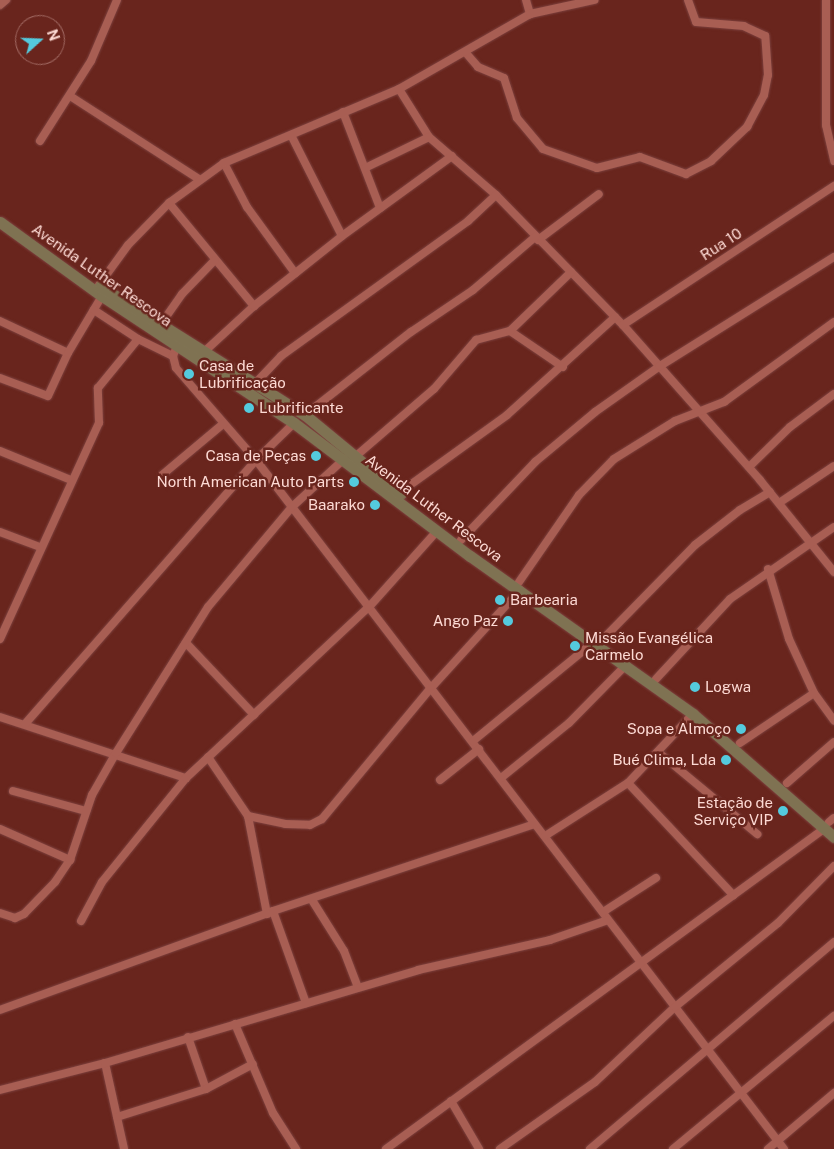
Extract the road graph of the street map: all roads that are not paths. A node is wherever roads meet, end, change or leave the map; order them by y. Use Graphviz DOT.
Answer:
graph roads {
  1 [pos="6,0"];
  2 [pos="117,0"];
  3 [pos="526,0"];
  4 [pos="594,0"];
  5 [pos="688,0"];
  6 [pos="826,0"];
  7 [pos="0,5"];
  8 [pos="530,14"];
  9 [pos="466,53"];
  10 [pos="399,89"];
  11 [pos="70,96"];
  12 [pos="343,112"];
  13 [pos="290,135"];
  14 [pos="429,137"];
  15 [pos="40,141"];
  16 [pos="452,156"];
  17 [pos="834,161"];
  18 [pos="224,163"];
  19 [pos="365,168"];
  20 [pos="199,178"];
  21 [pos="834,186"];
  22 [pos="599,194"];
  23 [pos="496,195"];
  24 [pos="169,203"];
  25 [pos="380,208"];
  26 [pos="0,214"];
  27 [pos="0,222"];
  28 [pos="342,236"];
  29 [pos="536,239"];
  30 [pos="834,258"];
  31 [pos="215,260"];
  32 [pos="571,272"];
  33 [pos="295,273"];
  34 [pos="101,291"];
  35 [pos="254,306"];
  36 [pos="94,310"];
  37 [pos="615,317"];
  38 [pos="0,321"];
  39 [pos="834,322"];
  40 [pos="161,324"];
  41 [pos="623,325"];
  42 [pos="510,331"];
  43 [pos="138,339"];
  44 [pos="175,351"];
  45 [pos="205,351"];
  46 [pos="68,353"];
  47 [pos="660,366"];
  48 [pos="563,367"];
  49 [pos="0,378"];
  50 [pos="255,382"];
  51 [pos="247,392"];
  52 [pos="834,394"];
  53 [pos="699,411"];
  54 [pos="305,415"];
  55 [pos="294,423"];
  56 [pos="224,424"];
  57 [pos="0,450"];
  58 [pos="356,456"];
  59 [pos="344,459"];
  60 [pos="256,460"];
  61 [pos="834,466"];
  62 [pos="749,468"];
  63 [pos="162,475"];
  64 [pos="71,480"];
  65 [pos="770,492"];
  66 [pos="400,493"];
  67 [pos="779,503"];
  68 [pos="292,507"];
  69 [pos="834,527"];
  70 [pos="437,531"];
  71 [pos="0,532"];
  72 [pos="461,540"];
  73 [pos="812,542"];
  74 [pos="40,547"];
  75 [pos="768,569"];
  76 [pos="834,572"];
  77 [pos="519,586"];
  78 [pos="369,607"];
  79 [pos="0,639"];
  80 [pos="598,641"];
  81 [pos="186,642"];
  82 [pos="626,665"];
  83 [pos="656,679"];
  84 [pos="430,689"];
  85 [pos="814,693"];
  86 [pos="693,714"];
  87 [pos="254,715"];
  88 [pos="0,717"];
  89 [pos="834,721"];
  90 [pos="25,724"];
  91 [pos="474,741"];
  92 [pos="834,742"];
  93 [pos="740,743"];
  94 [pos="479,749"];
  95 [pos="658,752"];
  96 [pos="116,753"];
  97 [pos="208,756"];
  98 [pos="186,778"];
  99 [pos="501,778"];
  100 [pos="440,780"];
  101 [pos="628,783"];
  102 [pos="787,783"];
  103 [pos="13,791"];
  104 [pos="86,811"];
  105 [pos="248,816"];
  106 [pos="534,824"];
  107 [pos="831,824"];
  108 [pos="0,829"];
  109 [pos="757,834"];
  110 [pos="545,836"];
  111 [pos="834,837"];
  112 [pos="70,860"];
  113 [pos="834,866"];
  114 [pos="656,878"];
  115 [pos="733,895"];
  116 [pos="312,900"];
  117 [pos="270,912"];
  118 [pos="602,912"];
  119 [pos="0,913"];
  120 [pos="608,920"];
  121 [pos="81,921"];
  122 [pos="834,942"];
  123 [pos="641,960"];
  124 [pos="358,987"];
  125 [pos="306,1003"];
  126 [pos="676,1007"];
  127 [pos="0,1010"];
  128 [pos="834,1016"];
  129 [pos="235,1024"];
  130 [pos="188,1037"];
  131 [pos="708,1051"];
  132 [pos="105,1063"];
  133 [pos="254,1064"];
  134 [pos="206,1089"];
  135 [pos="0,1090"];
  136 [pos="740,1093"];
  137 [pos="834,1093"];
  138 [pos="451,1101"];
  139 [pos="117,1117"];
  140 [pos="778,1140"];
  141 [pos="124,1149"];
  142 [pos="296,1149"];
  143 [pos="386,1149"];
  144 [pos="479,1149"];
  145 [pos="500,1149"];
  146 [pos="590,1149"];
  147 [pos="673,1149"];
  148 [pos="768,1149"];
  149 [pos="784,1149"];
  1 -- 7 [label="street"];
  2 -- 11 [label="street"];
  3 -- 8 [label="street"];
  4 -- 8 [label="street"];
  5 -- 9 [label="street"];
  6 -- 17 [label="street"];
  8 -- 9 [label="street"];
  9 -- 10 [label="street"];
  10 -- 12 [label="street"];
  10 -- 14 [label="street"];
  11 -- 15 [label="street"];
  11 -- 20 [label="street"];
  12 -- 13 [label="street"];
  12 -- 19 [label="street"];
  13 -- 18 [label="street"];
  13 -- 28 [label="street"];
  14 -- 16 [label="street"];
  14 -- 19 [label="street"];
  16 -- 23 [label="street"];
  16 -- 25 [label="street"];
  18 -- 20 [label="street"];
  18 -- 33 [label="street"];
  19 -- 25 [label="street"];
  20 -- 24 [label="street"];
  21 -- 41 [label="street, Rua 10"];
  22 -- 29 [label="street"];
  23 -- 29 [label="street"];
  23 -- 50 [label="street"];
  24 -- 31 [label="street"];
  24 -- 34 [label="street"];
  25 -- 28 [label="street"];
  26 -- 34 [label="main road, Avenida Luther Rescova"];
  27 -- 34 [label="main road, Avenida Luther Rescova"];
  28 -- 33 [label="street"];
  29 -- 32 [label="street"];
  29 -- 54 [label="street"];
  30 -- 47 [label="street"];
  31 -- 35 [label="street"];
  31 -- 40 [label="street"];
  32 -- 37 [label="street"];
  32 -- 42 [label="street"];
  33 -- 35 [label="street"];
  34 -- 36 [label="street"];
  34 -- 40 [label="main road, Avenida Luther Rescova"];
  34 -- 44 [label="main road, Avenida Luther Rescova"];
  35 -- 45 [label="street"];
  36 -- 43 [label="street"];
  36 -- 46 [label="street"];
  37 -- 41 [label="street"];
  37 -- 48 [label="street"];
  38 -- 46 [label="street"];
  39 -- 53 [label="street"];
  40 -- 45 [label="main road, Avenida Luther Rescova"];
  41 -- 47 [label="street"];
  42 -- 48 [label="street"];
  42 -- 58 [label="street"];
  43 -- 44 [label="street"];
  43 -- 64 [label="street"];
  44 -- 51 [label="main road, Avenida Luther Rescova"];
  44 -- 56 [label="street"];
  45 -- 50 [label="main road, Avenida Luther Rescova"];
  46 -- 49 [label="street"];
  47 -- 53 [label="street"];
  47 -- 72 [label="street"];
  48 -- 66 [label="street"];
  50 -- 51 [label="street"];
  50 -- 54 [label="main road, Avenida Luther Rescova"];
  51 -- 55 [label="main road, Avenida Luther Rescova"];
  52 -- 62 [label="street"];
  53 -- 62 [label="street"];
  53 -- 77 [label="street"];
  54 -- 58 [label="main road, Avenida Luther Rescova"];
  55 -- 59 [label="main road, Avenida Luther Rescova"];
  55 -- 60 [label="street"];
  56 -- 60 [label="street"];
  56 -- 63 [label="street"];
  57 -- 64 [label="street"];
  58 -- 66 [label="main road, Avenida Luther Rescova"];
  59 -- 68 [label="street"];
  59 -- 70 [label="main road, Avenida Luther Rescova"];
  60 -- 68 [label="street"];
  60 -- 90 [label="street"];
  61 -- 67 [label="street"];
  62 -- 65 [label="street"];
  64 -- 74 [label="street"];
  65 -- 67 [label="street"];
  65 -- 80 [label="street"];
  66 -- 72 [label="main road, Avenida Luther Rescova"];
  67 -- 73 [label="street"];
  68 -- 78 [label="street"];
  68 -- 81 [label="street"];
  69 -- 73 [label="street"];
  70 -- 77 [label="main road, Avenida Luther Rescova"];
  70 -- 78 [label="street"];
  71 -- 74 [label="street"];
  72 -- 77 [label="main road, Avenida Luther Rescova"];
  73 -- 75 [label="street"];
  73 -- 76 [label="street"];
  74 -- 79 [label="street"];
  75 -- 83 [label="street"];
  75 -- 85 [label="street"];
  77 -- 80 [label="main road, Avenida Luther Rescova"];
  77 -- 84 [label="street"];
  78 -- 84 [label="street"];
  78 -- 87 [label="street"];
  80 -- 82 [label="main road, Avenida Luther Rescova"];
  80 -- 83 [label="main road, Avenida Luther Rescova"];
  80 -- 91 [label="street"];
  81 -- 87 [label="street"];
  81 -- 96 [label="street"];
  82 -- 86 [label="main road, Avenida Luther Rescova"];
  82 -- 99 [label="street"];
  83 -- 93 [label="main road, Avenida Luther Rescova"];
  84 -- 91 [label="street"];
  84 -- 105 [label="street"];
  85 -- 89 [label="street"];
  85 -- 93 [label="street"];
  86 -- 95 [label="street"];
  86 -- 107 [label="main road, Avenida Luther Rescova"];
  87 -- 97 [label="street"];
  88 -- 90 [label="street"];
  90 -- 96 [label="street"];
  91 -- 94 [label="street"];
  92 -- 102 [label="street"];
  93 -- 102 [label="main road, Avenida Luther Rescova"];
  94 -- 99 [label="street"];
  94 -- 100 [label="street"];
  95 -- 101 [label="street"];
  95 -- 109 [label="street"];
  96 -- 98 [label="street"];
  96 -- 104 [label="street"];
  97 -- 98 [label="street"];
  97 -- 105 [label="street"];
  98 -- 121 [label="street"];
  99 -- 106 [label="street"];
  101 -- 110 [label="street"];
  101 -- 115 [label="street"];
  102 -- 107 [label="main road, Avenida Luther Rescova"];
  103 -- 104 [label="street"];
  104 -- 112 [label="street"];
  105 -- 117 [label="street"];
  106 -- 110 [label="street"];
  106 -- 116 [label="street"];
  107 -- 111 [label="main road, Avenida Luther Rescova"];
  107 -- 115 [label="street"];
  108 -- 112 [label="street"];
  110 -- 118 [label="street"];
  112 -- 119 [label="street"];
  113 -- 126 [label="street"];
  114 -- 118 [label="street"];
  115 -- 123 [label="street"];
  116 -- 117 [label="street"];
  116 -- 124 [label="street"];
  117 -- 125 [label="street"];
  117 -- 127 [label="street"];
  118 -- 120 [label="street"];
  120 -- 123 [label="street"];
  120 -- 124 [label="street"];
  122 -- 131 [label="street"];
  123 -- 126 [label="street"];
  123 -- 138 [label="street"];
  124 -- 125 [label="street"];
  125 -- 129 [label="street"];
  126 -- 131 [label="street"];
  126 -- 145 [label="street"];
  128 -- 136 [label="street"];
  129 -- 130 [label="street"];
  129 -- 133 [label="street"];
  130 -- 132 [label="street"];
  130 -- 134 [label="street"];
  131 -- 136 [label="street"];
  131 -- 146 [label="street"];
  132 -- 135 [label="street"];
  132 -- 139 [label="street"];
  133 -- 134 [label="street"];
  133 -- 142 [label="street"];
  134 -- 139 [label="street"];
  136 -- 140 [label="street"];
  136 -- 147 [label="street"];
  137 -- 140 [label="street"];
  138 -- 143 [label="street"];
  138 -- 144 [label="street"];
  139 -- 141 [label="street"];
  140 -- 148 [label="street"];
  140 -- 149 [label="street"];
}
